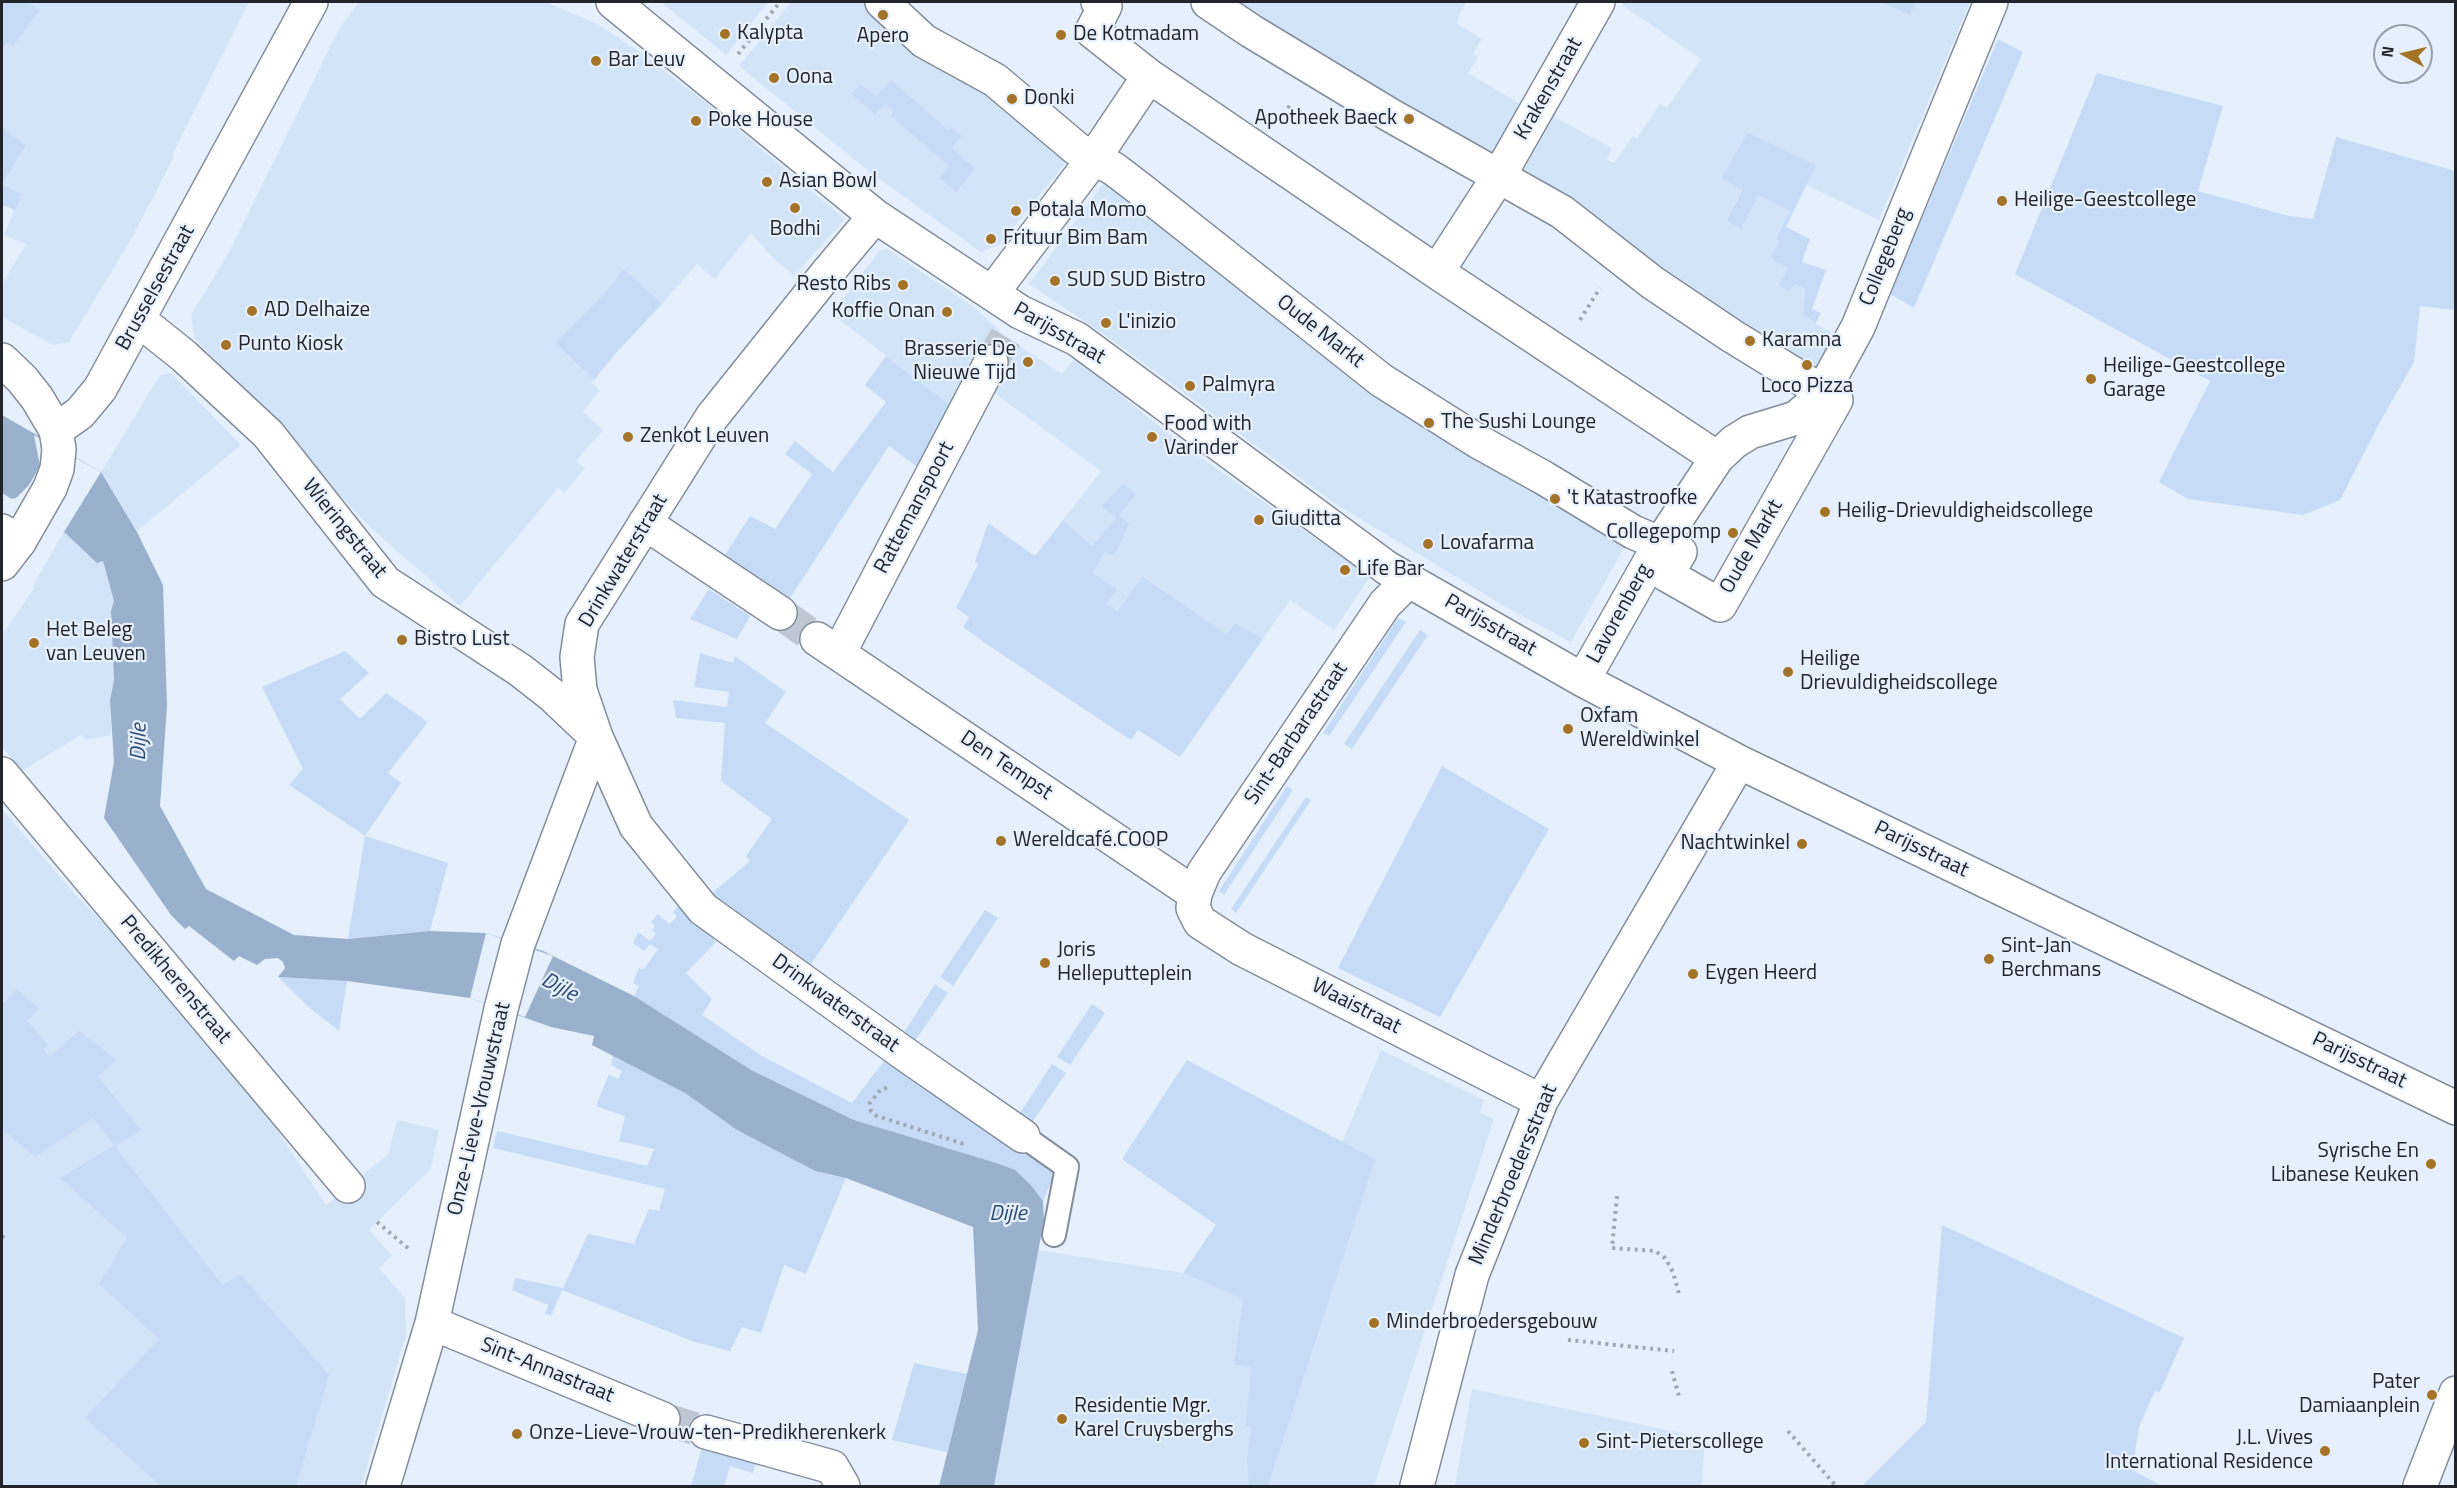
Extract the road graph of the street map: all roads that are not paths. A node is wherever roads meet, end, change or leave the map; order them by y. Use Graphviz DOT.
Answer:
graph roads {
  1 [pos="310,2"];
  2 [pos="613,2"];
  3 [pos="882,2"];
  4 [pos="1208,2"];
  5 [pos="1598,2"];
  6 [pos="1991,2"];
  7 [pos="1104,3"];
  8 [pos="1149,76"];
  9 [pos="1094,158"];
  10 [pos="1499,176"];
  11 [pos="875,216"];
  12 [pos="1437,272"];
  13 [pos="992,293"];
  14 [pos="139,320"];
  15 [pos="1006,337"];
  16 [pos="2,360"];
  17 [pos="1823,391"];
  18 [pos="57,440"];
  19 [pos="1717,458"];
  20 [pos="645,523"];
  21 [pos="15,538"];
  22 [pos="1660,544"];
  23 [pos="1398,574"];
  24 [pos="780,613"];
  25 [pos="828,646"];
  26 [pos="1583,680"];
  27 [pos="596,737"];
  28 [pos="1739,762"];
  29 [pos="2,774"];
  30 [pos="1195,894"];
  31 [pos="1541,1101"];
  32 [pos="2456,1108"];
  33 [pos="1023,1136"];
  34 [pos="348,1186"];
  35 [pos="1054,1235"];
  36 [pos="432,1323"];
  37 [pos="2456,1393"];
  38 [pos="663,1419"];
  39 [pos="706,1432"];
  40 [pos="383,1486"];
  41 [pos="843,1486"];
  42 [pos="1417,1486"];
  43 [pos="2420,1486"];
  1 -- 14 [label="street, Brusselsestraat"];
  2 -- 11 [label="street, Parijsstraat"];
  3 -- 9 [label="street, Oude Markt"];
  4 -- 10 [label="street"];
  5 -- 10 [label="street, Krakenstraat"];
  6 -- 17 [label="street, Collegeberg"];
  7 -- 8 [label="street"];
  8 -- 9 [label="street"];
  8 -- 12 [label="street"];
  9 -- 13 [label="street"];
  9 -- 22 [label="street, Oude Markt"];
  10 -- 12 [label="street"];
  10 -- 17 [label="street"];
  11 -- 13 [label="street, Parijsstraat"];
  11 -- 20 [label="street, Drinkwaterstraat"];
  12 -- 19 [label="street"];
  13 -- 15 [label="street, Parijsstraat"];
  14 -- 18 [label="street, Brusselsestraat"];
  14 -- 27 [label="street, Wieringstraat"];
  15 -- 23 [label="street, Parijsstraat"];
  15 -- 25 [label="street, Rattemanspoort"];
  16 -- 18 [label="street"];
  17 -- 19 [label="street, Collegeberg"];
  17 -- 22 [label="street, Oude Markt"];
  18 -- 21 [label="street"];
  19 -- 22 [label="street, Lavorenberg"];
  20 -- 24 [label="street"];
  20 -- 27 [label="street, Drinkwaterstraat"];
  22 -- 26 [label="street, Lavorenberg"];
  23 -- 26 [label="street, Parijsstraat"];
  23 -- 30 [label="street, Sint-Barbarastraat"];
  25 -- 30 [label="street, Den Tempst"];
  26 -- 28 [label="street, Parijsstraat"];
  27 -- 33 [label="street, Drinkwaterstraat"];
  27 -- 36 [label="street, Onze-Lieve-Vrouwstraat"];
  28 -- 31 [label="street, Minderbroedersstraat"];
  28 -- 32 [label="street, Parijsstraat"];
  29 -- 34 [label="street, Predikherenstraat"];
  30 -- 31 [label="street, Waaistraat"];
  31 -- 42 [label="street, Minderbroedersstraat"];
  33 -- 35 [label="lane"];
  36 -- 38 [label="street, Sint-Annastraat"];
  36 -- 40 [label="street, Onze-Lieve-Vrouwstraat"];
  37 -- 43 [label="street"];
  39 -- 41 [label="street"];
}
